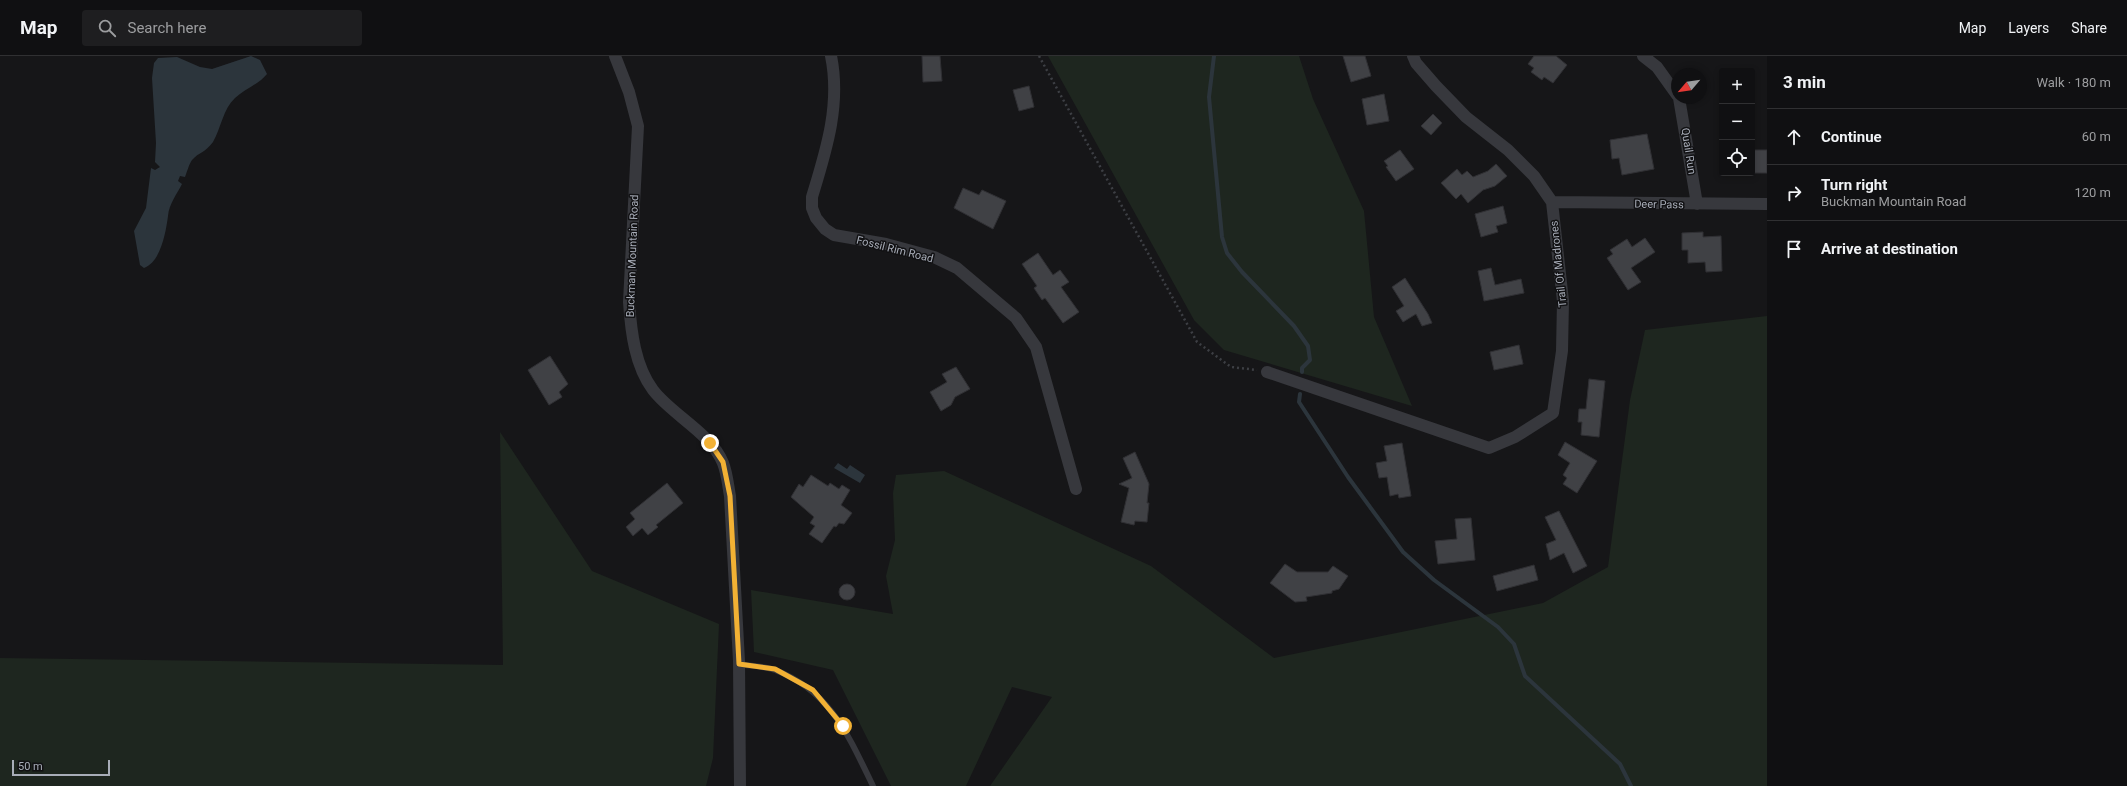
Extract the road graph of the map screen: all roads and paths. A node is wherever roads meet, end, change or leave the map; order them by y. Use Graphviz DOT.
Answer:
graph roads {
  1 [pos="615,56"];
  2 [pos="831,56"];
  3 [pos="1039,56"];
  4 [pos="1413,56"];
  5 [pos="1643,56"];
  6 [pos="1671,87"];
  7 [pos="1681,104"];
  8 [pos="1552,202"];
  9 [pos="1697,204"];
  10 [pos="1767,204"];
  11 [pos="1267,372"];
  12 [pos="1076,489"];
  13 [pos="739,664"];
  14 [pos="740,786"];
  15 [pos="873,786"];
  1 -- 13 [label="street, Buckman Mountain Road"];
  2 -- 12 [label="street, Fossil Rim Road"];
  3 -- 11 [label="path"];
  4 -- 8 [label="street, Trail Of Madrones"];
  5 -- 6 [label="street"];
  7 -- 9 [label="street, Quail Run"];
  8 -- 9 [label="street, Deer Pass"];
  8 -- 11 [label="street, Trail Of Madrones"];
  9 -- 10 [label="street, Deer Pass"];
  13 -- 14 [label="street, Buckman Mountain Road"];
  13 -- 15 [label="lane"];
}
